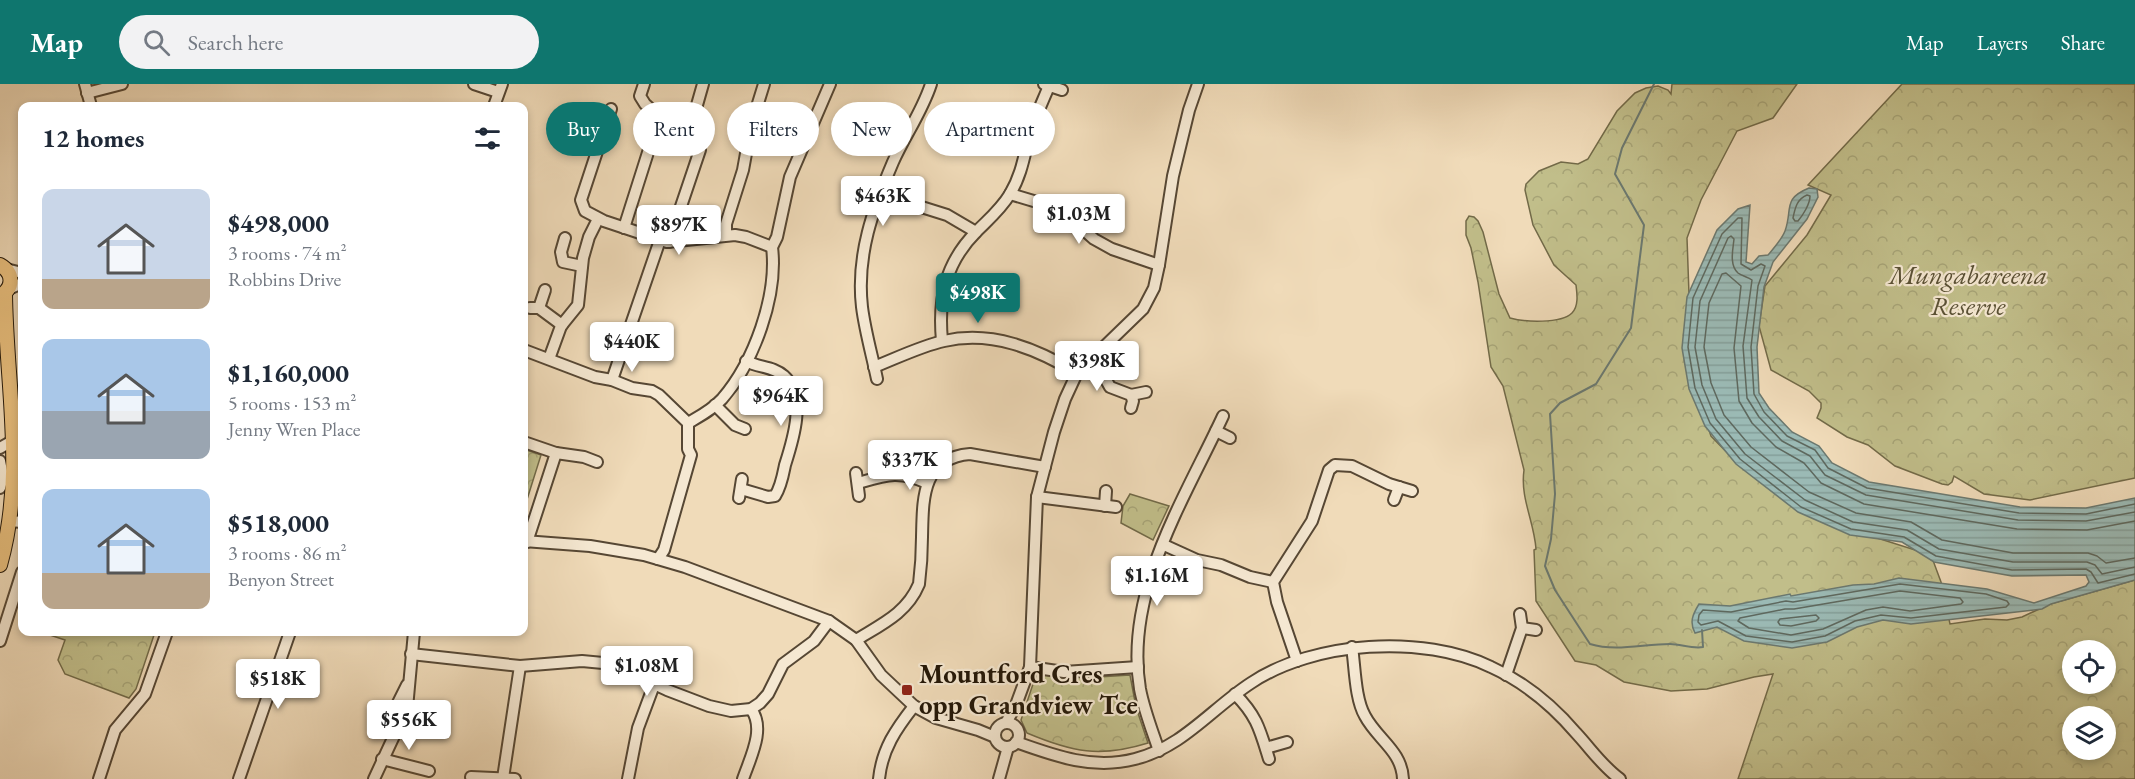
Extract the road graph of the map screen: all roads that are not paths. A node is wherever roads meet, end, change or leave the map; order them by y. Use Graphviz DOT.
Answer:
graph roads {
  1 [pos="122,84"];
  2 [pos="474,84"];
  3 [pos="632,84"];
  4 [pos="703,84"];
  5 [pos="764,84"];
  6 [pos="830,84"];
  7 [pos="931,84"];
  8 [pos="1198,84"];
  9 [pos="1046,85"];
  10 [pos="644,86"];
  11 [pos="86,88"];
  12 [pos="500,88"];
  13 [pos="1062,90"];
  14 [pos="596,156"];
  15 [pos="880,194"];
  16 [pos="1010,194"];
  17 [pos="598,219"];
  18 [pos="624,228"];
  19 [pos="976,232"];
  20 [pos="726,235"];
  21 [pos="565,238"];
  22 [pos="665,241"];
  23 [pos="772,247"];
  24 [pos="1159,265"];
  25 [pos="2,266"];
  26 [pos="582,266"];
  27 [pos="18,272"];
  28 [pos="18,285"];
  29 [pos="545,290"];
  30 [pos="5,293"];
  31 [pos="562,325"];
  32 [pos="3,336"];
  33 [pos="942,341"];
  34 [pos="528,351"];
  35 [pos="549,359"];
  36 [pos="1090,360"];
  37 [pos="746,361"];
  38 [pos="874,367"];
  39 [pos="1077,373"];
  40 [pos="877,379"];
  41 [pos="612,380"];
  42 [pos="1146,392"];
  43 [pos="1131,395"];
  44 [pos="715,405"];
  45 [pos="1131,408"];
  46 [pos="1223,416"];
  47 [pos="688,423"];
  48 [pos="746,428"];
  49 [pos="1216,431"];
  50 [pos="1230,438"];
  51 [pos="14,440"];
  52 [pos="528,443"];
  53 [pos="588,446"];
  54 [pos="0,448"];
  55 [pos="556,453"];
  56 [pos="584,457"];
  57 [pos="0,461"];
  58 [pos="597,462"];
  59 [pos="1045,467"];
  60 [pos="927,483"];
  61 [pos="1399,487"];
  62 [pos="0,488"];
  63 [pos="741,489"];
  64 [pos="1107,491"];
  65 [pos="1412,491"];
  66 [pos="859,496"];
  67 [pos="1037,497"];
  68 [pos="1394,500"];
  69 [pos="16,521"];
  70 [pos="528,533"];
  71 [pos="528,542"];
  72 [pos="1164,545"];
  73 [pos="658,559"];
  74 [pos="0,565"];
  75 [pos="1273,582"];
  76 [pos="18,585"];
  77 [pos="1520,615"];
  78 [pos="829,621"];
  79 [pos="1522,628"];
  80 [pos="1536,630"];
  81 [pos="166,636"];
  82 [pos="289,636"];
  83 [pos="413,636"];
  84 [pos="856,640"];
  85 [pos="0,641"];
  86 [pos="1352,647"];
  87 [pos="411,654"];
  88 [pos="1297,661"];
  89 [pos="520,666"];
  90 [pos="1030,667"];
  91 [pos="1138,667"];
  92 [pos="1506,675"];
  93 [pos="654,685"];
  94 [pos="1235,694"];
  95 [pos="914,706"];
  96 [pos="751,709"];
  97 [pos="1007,735"];
  98 [pos="1287,742"];
  99 [pos="1159,751"];
  100 [pos="382,759"];
  101 [pos="429,771"];
  102 [pos="471,777"];
  103 [pos="503,778"];
  104 [pos="1615,778"];
  105 [pos="99,779"];
  106 [pos="239,779"];
  107 [pos="374,779"];
  108 [pos="515,779"];
  109 [pos="628,779"];
  110 [pos="743,779"];
  111 [pos="879,779"];
  112 [pos="999,779"];
  113 [pos="1403,779"];
  1 -- 11 [label="street"];
  2 -- 12 [label="street"];
  3 -- 10 [label="street"];
  4 -- 22 [label="street"];
  5 -- 20 [label="street"];
  6 -- 23 [label="street"];
  7 -- 15 [label="street"];
  8 -- 24 [label="street"];
  9 -- 13 [label="street"];
  9 -- 16 [label="street"];
  10 -- 18 [label="street"];
  14 -- 17 [label="street"];
  15 -- 19 [label="street"];
  15 -- 38 [label="street"];
  16 -- 19 [label="street"];
  16 -- 24 [label="street"];
  17 -- 18 [label="street"];
  17 -- 26 [label="street"];
  18 -- 22 [label="street"];
  19 -- 33 [label="street"];
  20 -- 22 [label="street"];
  20 -- 23 [label="street"];
  21 -- 26 [label="street"];
  22 -- 41 [label="street"];
  23 -- 37 [label="street"];
  24 -- 36 [label="street"];
  25 -- 27 [label="street"];
  25 -- 30 [label="main road"];
  26 -- 31 [label="street"];
  28 -- 30 [label="street"];
  29 -- 31 [label="street"];
  30 -- 32 [label="main road"];
  31 -- 35 [label="street"];
  32 -- 51 [label="main road"];
  33 -- 38 [label="street"];
  33 -- 39 [label="street"];
  34 -- 35 [label="street"];
  35 -- 41 [label="street"];
  36 -- 39 [label="street"];
  36 -- 43 [label="street"];
  37 -- 44 [label="street"];
  37 -- 63 [label="street"];
  38 -- 40 [label="street"];
  39 -- 59 [label="street"];
  41 -- 47 [label="street"];
  42 -- 43 [label="street"];
  43 -- 45 [label="street"];
  44 -- 47 [label="street"];
  44 -- 48 [label="street"];
  46 -- 49 [label="street"];
  47 -- 73 [label="street"];
  49 -- 50 [label="street"];
  49 -- 72 [label="street"];
  51 -- 54 [label="street"];
  51 -- 69 [label="main road"];
  52 -- 55 [label="street"];
  53 -- 56 [label="street"];
  55 -- 56 [label="street"];
  55 -- 70 [label="street"];
  56 -- 58 [label="street"];
  57 -- 62 [label="street"];
  59 -- 60 [label="street"];
  59 -- 67 [label="street"];
  60 -- 66 [label="street"];
  60 -- 84 [label="street"];
  61 -- 65 [label="street"];
  61 -- 68 [label="street"];
  61 -- 75 [label="street"];
  64 -- 67 [label="street"];
  67 -- 90 [label="street"];
  69 -- 74 [label="main road"];
  71 -- 73 [label="street"];
  72 -- 75 [label="street"];
  72 -- 91 [label="street"];
  73 -- 78 [label="street"];
  75 -- 88 [label="street"];
  76 -- 85 [label="street"];
  77 -- 79 [label="street"];
  78 -- 84 [label="street"];
  78 -- 96 [label="street"];
  79 -- 80 [label="street"];
  79 -- 92 [label="street"];
  81 -- 105 [label="street"];
  82 -- 106 [label="street"];
  83 -- 87 [label="street"];
  84 -- 95 [label="street"];
  86 -- 88 [label="street"];
  86 -- 92 [label="street"];
  86 -- 113 [label="street"];
  87 -- 89 [label="street"];
  87 -- 100 [label="street"];
  88 -- 94 [label="street"];
  89 -- 93 [label="street"];
  89 -- 103 [label="street"];
  90 -- 91 [label="street"];
  90 -- 97 [label="street"];
  91 -- 99 [label="street"];
  92 -- 104 [label="street"];
  93 -- 96 [label="street"];
  93 -- 109 [label="street"];
  94 -- 98 [label="street"];
  94 -- 99 [label="street"];
  95 -- 97 [label="street"];
  95 -- 111 [label="street"];
  96 -- 110 [label="street"];
  97 -- 99 [label="street"];
  97 -- 112 [label="street"];
  100 -- 101 [label="street"];
  100 -- 107 [label="street"];
  102 -- 103 [label="street"];
  103 -- 108 [label="street"];
}
